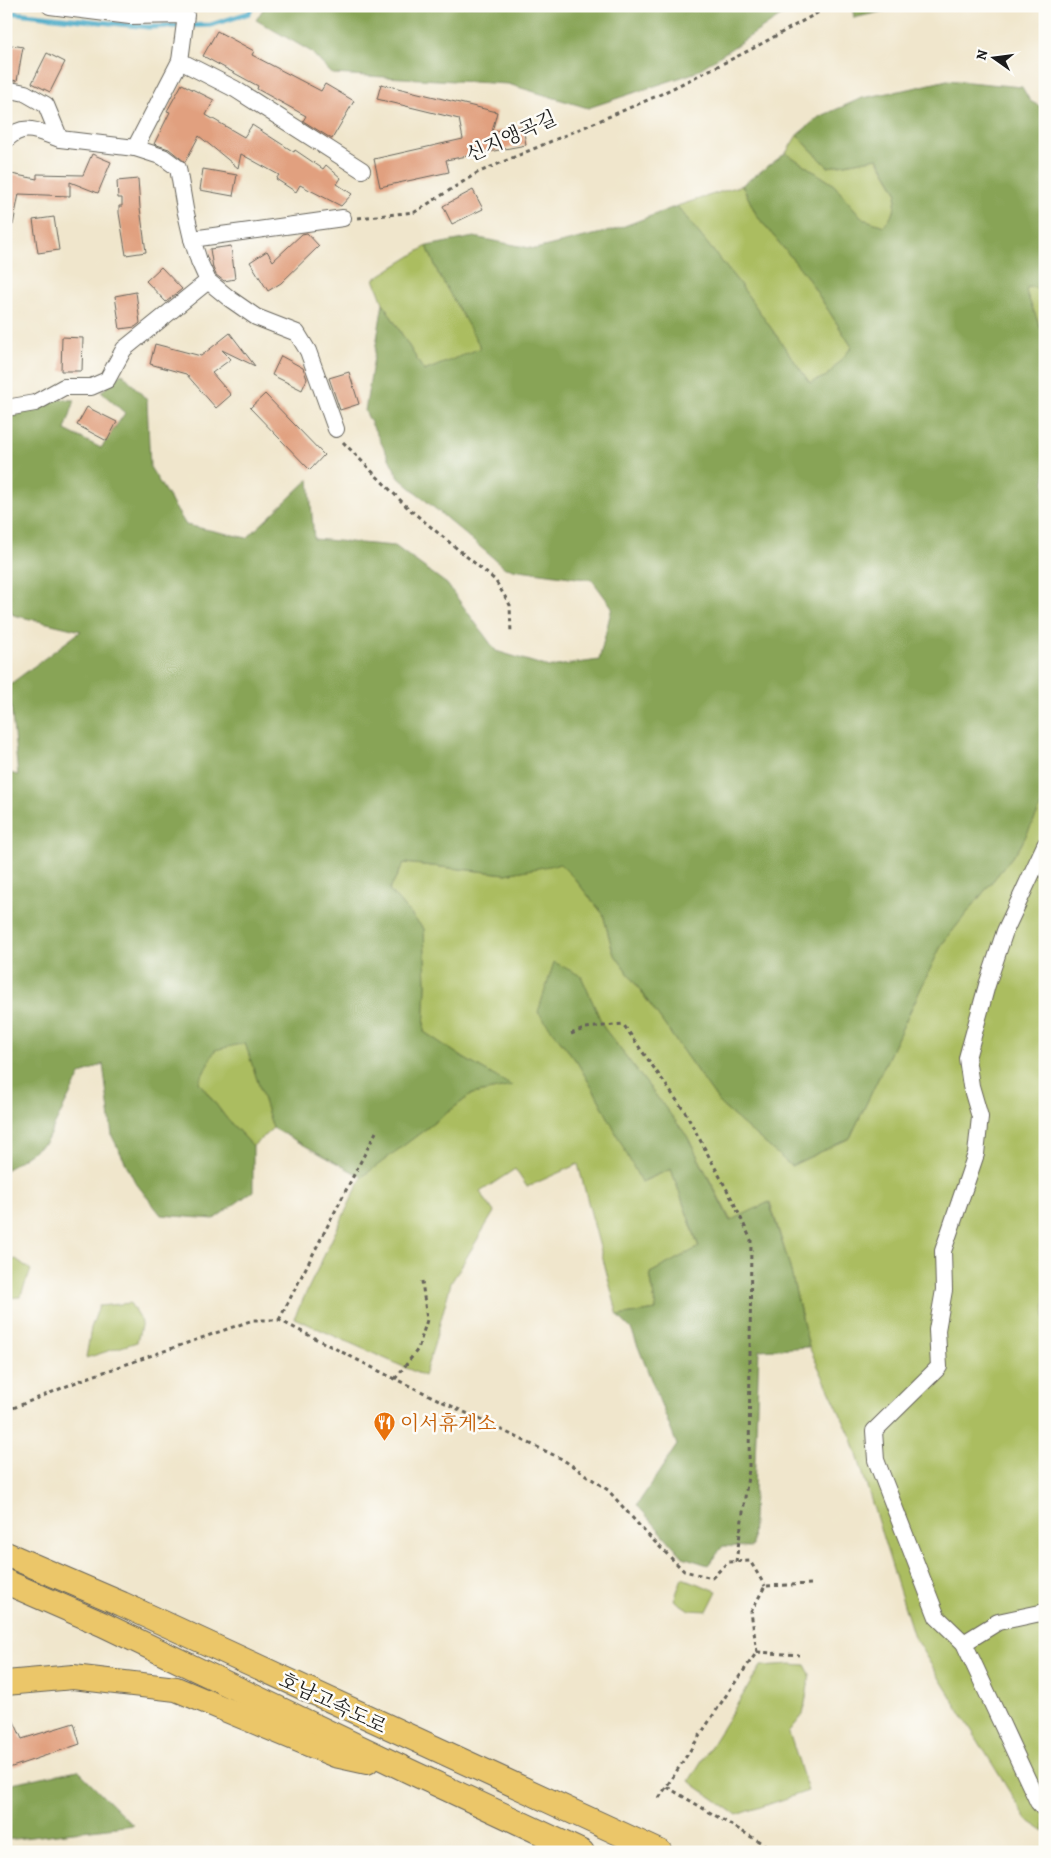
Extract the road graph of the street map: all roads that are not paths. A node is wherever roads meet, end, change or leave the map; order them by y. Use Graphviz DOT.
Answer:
graph roads {
  1 [pos="50,6"];
  2 [pos="180,56"];
  3 [pos="6,89"];
  4 [pos="60,139"];
  5 [pos="6,140"];
  6 [pos="135,148"];
  7 [pos="362,170"];
  8 [pos="343,218"];
  9 [pos="192,239"];
  10 [pos="208,281"];
  11 [pos="6,408"];
  12 [pos="336,429"];
  13 [pos="1045,845"];
  14 [pos="6,1541"];
  15 [pos="6,1554"];
  16 [pos="6,1582"];
  17 [pos="122,1604"];
  18 [pos="1045,1612"];
  19 [pos="964,1643"];
  20 [pos="6,1683"];
  21 [pos="411,1772"];
  22 [pos="1045,1810"];
  23 [pos="582,1852"];
  24 [pos="660,1852"];
  1 -- 2 [label="street"];
  2 -- 6 [label="street"];
  2 -- 7 [label="street"];
  3 -- 4 [label="street"];
  4 -- 5 [label="street"];
  4 -- 6 [label="street"];
  6 -- 9 [label="street"];
  8 -- 9 [label="street"];
  9 -- 10 [label="street"];
  10 -- 11 [label="street"];
  10 -- 12 [label="street"];
  13 -- 19 [label="street"];
  14 -- 17 [label="highway"];
  15 -- 17 [label="highway, 호남고속도로"];
  16 -- 21 [label="highway, 호남고속도로"];
  17 -- 24 [label="highway, 호남고속도로"];
  18 -- 19 [label="street"];
  19 -- 22 [label="street"];
  20 -- 21 [label="highway"];
  21 -- 23 [label="highway, 호남고속도로"];
}
